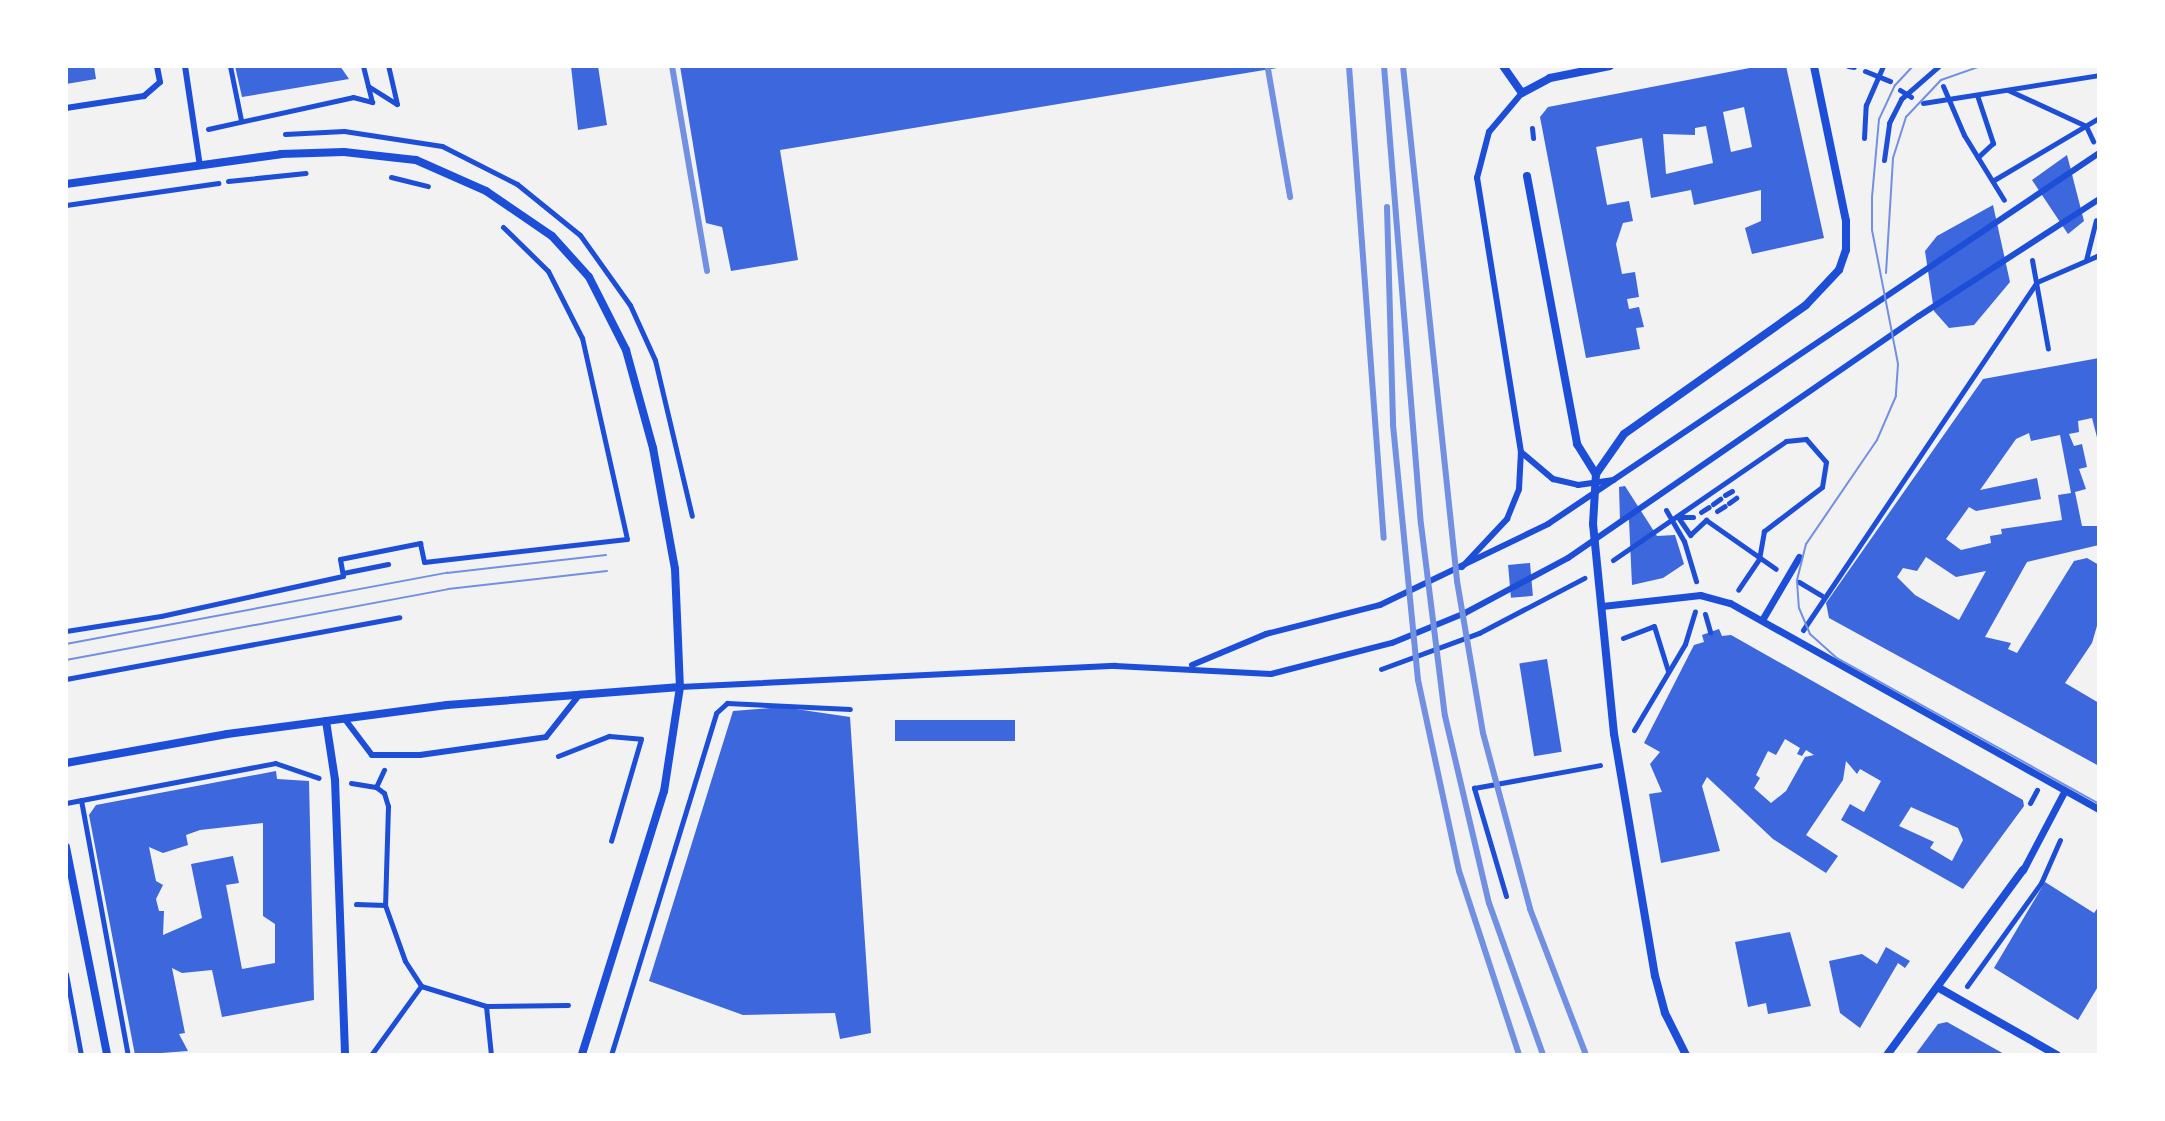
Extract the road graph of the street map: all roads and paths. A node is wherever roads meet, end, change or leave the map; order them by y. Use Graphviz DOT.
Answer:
graph roads {
  1 [pos="157,66"];
  2 [pos="185,66"];
  3 [pos="230,66"];
  4 [pos="363,66"];
  5 [pos="388,66"];
  6 [pos="1503,66"];
  7 [pos="1610,66"];
  8 [pos="1814,66"];
  9 [pos="1848,66"];
  10 [pos="1883,66"];
  11 [pos="1854,67"];
  12 [pos="1938,68"];
  13 [pos="1865,71"];
  14 [pos="2099,75"];
  15 [pos="1878,76"];
  16 [pos="1890,81"];
  17 [pos="367,85"];
  18 [pos="1943,86"];
  19 [pos="2007,90"];
  20 [pos="1522,93"];
  21 [pos="1977,95"];
  22 [pos="1923,103"];
  23 [pos="1950,103"];
  24 [pos="66,108"];
  25 [pos="2099,118"];
  26 [pos="241,120"];
  27 [pos="2086,126"];
  28 [pos="216,127"];
  29 [pos="1532,128"];
  30 [pos="280,135"];
  31 [pos="210,136"];
  32 [pos="1533,138"];
  33 [pos="1864,138"];
  34 [pos="217,140"];
  35 [pos="2099,153"];
  36 [pos="1978,157"];
  37 [pos="1884,160"];
  38 [pos="200,166"];
  39 [pos="319,171"];
  40 [pos="384,175"];
  41 [pos="1527,176"];
  42 [pos="66,184"];
  43 [pos="441,191"];
  44 [pos="2099,199"];
  45 [pos="66,205"];
  46 [pos="2099,216"];
  47 [pos="498,222"];
  48 [pos="2099,255"];
  49 [pos="2086,260"];
  50 [pos="2034,266"];
  51 [pos="2037,282"];
  52 [pos="2048,349"];
  53 [pos="1521,452"];
  54 [pos="1596,474"];
  55 [pos="1617,480"];
  56 [pos="1732,491"];
  57 [pos="1736,498"];
  58 [pos="1717,511"];
  59 [pos="1701,512"];
  60 [pos="692,516"];
  61 [pos="1678,517"];
  62 [pos="1693,517"];
  63 [pos="1691,534"];
  64 [pos="1799,557"];
  65 [pos="1759,559"];
  66 [pos="388,564"];
  67 [pos="1607,564"];
  68 [pos="343,573"];
  69 [pos="1594,573"];
  70 [pos="1453,574"];
  71 [pos="1788,576"];
  72 [pos="1700,595"];
  73 [pos="1822,596"];
  74 [pos="1730,603"];
  75 [pos="1602,606"];
  76 [pos="399,617"];
  77 [pos="1660,619"];
  78 [pos="1762,620"];
  79 [pos="1654,626"];
  80 [pos="66,631"];
  81 [pos="1623,638"];
  82 [pos="1798,641"];
  83 [pos="1188,667"];
  84 [pos="1381,669"];
  85 [pos="1668,672"];
  86 [pos="66,679"];
  87 [pos="680,687"];
  88 [pos="581,693"];
  89 [pos="850,709"];
  90 [pos="344,718"];
  91 [pos="326,721"];
  92 [pos="1634,730"];
  93 [pos="558,756"];
  94 [pos="66,763"];
  95 [pos="1600,765"];
  96 [pos="319,778"];
  97 [pos="376,787"];
  98 [pos="2064,792"];
  99 [pos="81,800"];
  100 [pos="66,803"];
  101 [pos="2099,809"];
  102 [pos="611,841"];
  103 [pos="66,847"];
  104 [pos="2023,870"];
  105 [pos="1506,896"];
  106 [pos="339,903"];
  107 [pos="385,905"];
  108 [pos="66,974"];
  109 [pos="421,986"];
  110 [pos="1939,988"];
  111 [pos="568,1005"];
  112 [pos="486,1006"];
  113 [pos="81,1055"];
  114 [pos="107,1055"];
  115 [pos="128,1055"];
  116 [pos="345,1055"];
  117 [pos="371,1055"];
  118 [pos="491,1055"];
  119 [pos="582,1055"];
  120 [pos="611,1055"];
  121 [pos="1686,1055"];
  122 [pos="1887,1055"];
  123 [pos="2057,1055"];
  1 -- 24 [label="lane"];
  2 -- 38 [label="lane"];
  3 -- 26 [label="path"];
  4 -- 17 [label="path"];
  5 -- 17 [label="path"];
  6 -- 20 [label="street"];
  7 -- 20 [label="street"];
  8 -- 54 [label="street"];
  9 -- 11 [label="path"];
  10 -- 15 [label="path"];
  12 -- 37 [label="path"];
  13 -- 15 [label="path"];
  14 -- 19 [label="path"];
  15 -- 16 [label="path"];
  15 -- 33 [label="path"];
  17 -- 26 [label="path"];
  18 -- 23 [label="path"];
  19 -- 21 [label="path"];
  19 -- 27 [label="path"];
  20 -- 53 [label="lane"];
  21 -- 23 [label="path"];
  21 -- 36 [label="path"];
  22 -- 23 [label="path"];
  23 -- 36 [label="path"];
  25 -- 27 [label="path"];
  26 -- 28 [label="path"];
  27 -- 36 [label="path"];
  29 -- 32 [label="path"];
  30 -- 60 [label="path"];
  31 -- 34 [label="path"];
  35 -- 55 [label="lane"];
  38 -- 42 [label="street"];
  38 -- 87 [label="street"];
  39 -- 45 [label="path"];
  40 -- 43 [label="path"];
  41 -- 54 [label="street"];
  44 -- 83 [label="lane"];
  46 -- 49 [label="path"];
  47 -- 68 [label="path"];
  48 -- 49 [label="path"];
  49 -- 51 [label="path"];
  50 -- 51 [label="path"];
  51 -- 52 [label="path"];
  51 -- 73 [label="path"];
  53 -- 55 [label="lane"];
  53 -- 70 [label="lane"];
  54 -- 75 [label="street"];
  55 -- 70 [label="lane"];
  56 -- 59 [label="path"];
  57 -- 58 [label="path"];
  61 -- 62 [label="path"];
  61 -- 63 [label="path"];
  61 -- 65 [label="path"];
  61 -- 67 [label="path"];
  63 -- 65 [label="path"];
  63 -- 72 [label="path"];
  64 -- 71 [label="street"];
  65 -- 71 [label="path"];
  65 -- 74 [label="path"];
  66 -- 68 [label="path"];
  68 -- 80 [label="path"];
  69 -- 84 [label="path"];
  70 -- 83 [label="lane"];
  71 -- 73 [label="path"];
  71 -- 78 [label="street"];
  72 -- 74 [label="street"];
  72 -- 75 [label="street"];
  72 -- 85 [label="path"];
  73 -- 82 [label="path"];
  74 -- 78 [label="street"];
  75 -- 121 [label="street"];
  76 -- 86 [label="path"];
  77 -- 79 [label="path"];
  78 -- 82 [label="street"];
  79 -- 81 [label="path"];
  79 -- 85 [label="path"];
  82 -- 98 [label="street"];
  83 -- 87 [label="lane"];
  85 -- 92 [label="path"];
  87 -- 88 [label="street"];
  87 -- 119 [label="street"];
  88 -- 90 [label="street"];
  88 -- 90 [label="lane"];
  89 -- 120 [label="path"];
  90 -- 91 [label="street"];
  91 -- 94 [label="street"];
  91 -- 106 [label="street"];
  93 -- 102 [label="path"];
  95 -- 105 [label="path"];
  96 -- 99 [label="path"];
  97 -- 107 [label="path"];
  98 -- 101 [label="street"];
  98 -- 104 [label="street"];
  99 -- 100 [label="path"];
  99 -- 115 [label="path"];
  103 -- 114 [label="street"];
  104 -- 110 [label="street"];
  106 -- 107 [label="path"];
  106 -- 116 [label="street"];
  107 -- 109 [label="path"];
  108 -- 113 [label="path"];
  109 -- 112 [label="path"];
  109 -- 117 [label="path"];
  110 -- 122 [label="street"];
  110 -- 123 [label="street"];
  111 -- 112 [label="path"];
  112 -- 118 [label="path"];
}
